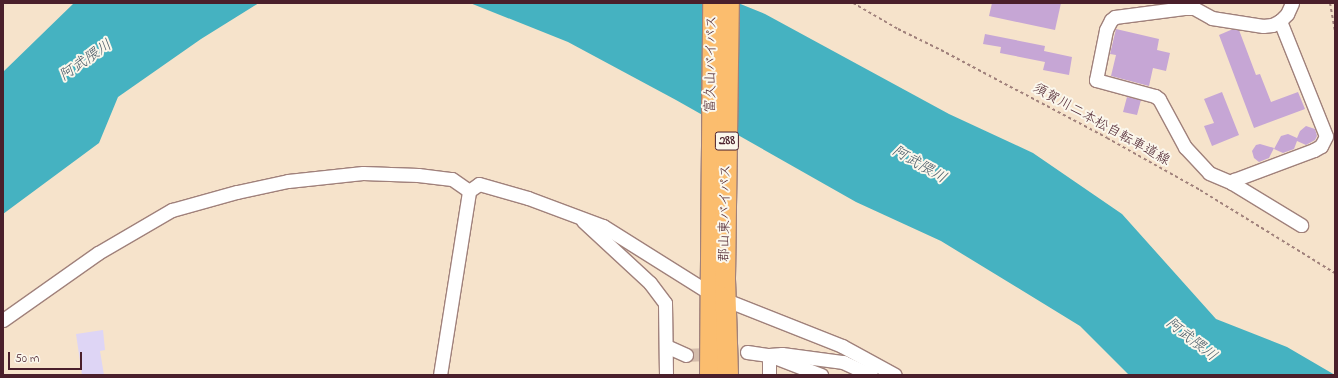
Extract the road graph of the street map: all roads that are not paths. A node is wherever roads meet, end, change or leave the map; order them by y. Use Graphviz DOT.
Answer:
graph roads {
  1 [pos="713,3"];
  2 [pos="729,3"];
  3 [pos="1292,3"];
  4 [pos="1280,21"];
  5 [pos="1232,183"];
  6 [pos="469,191"];
  7 [pos="576,216"];
  8 [pos="1301,225"];
  9 [pos="718,297"];
  10 [pos="3,320"];
  11 [pos="666,346"];
  12 [pos="747,352"];
  13 [pos="686,355"];
  14 [pos="769,355"];
  15 [pos="440,375"];
  16 [pos="666,375"];
  17 [pos="710,375"];
  18 [pos="728,375"];
  19 [pos="769,375"];
  20 [pos="821,375"];
  21 [pos="871,375"];
  22 [pos="895,375"];
  1 -- 9 [label="highway, 富久山バイパス / 288"];
  2 -- 9 [label="highway, 郡山東バイパス / 288"];
  3 -- 4 [label="street"];
  4 -- 5 [label="street"];
  4 -- 5 [label="street"];
  5 -- 8 [label="street"];
  6 -- 7 [label="street"];
  6 -- 10 [label="street"];
  6 -- 15 [label="street"];
  7 -- 9 [label="street"];
  7 -- 11 [label="street"];
  9 -- 17 [label="highway, 郡山東バイパス / 288"];
  9 -- 18 [label="highway, 郡山東バイパス / 288"];
  9 -- 22 [label="street"];
  11 -- 13 [label="street"];
  11 -- 16 [label="street"];
  12 -- 14 [label="street"];
  14 -- 19 [label="street"];
  14 -- 20 [label="street"];
  14 -- 21 [label="street"];
}
